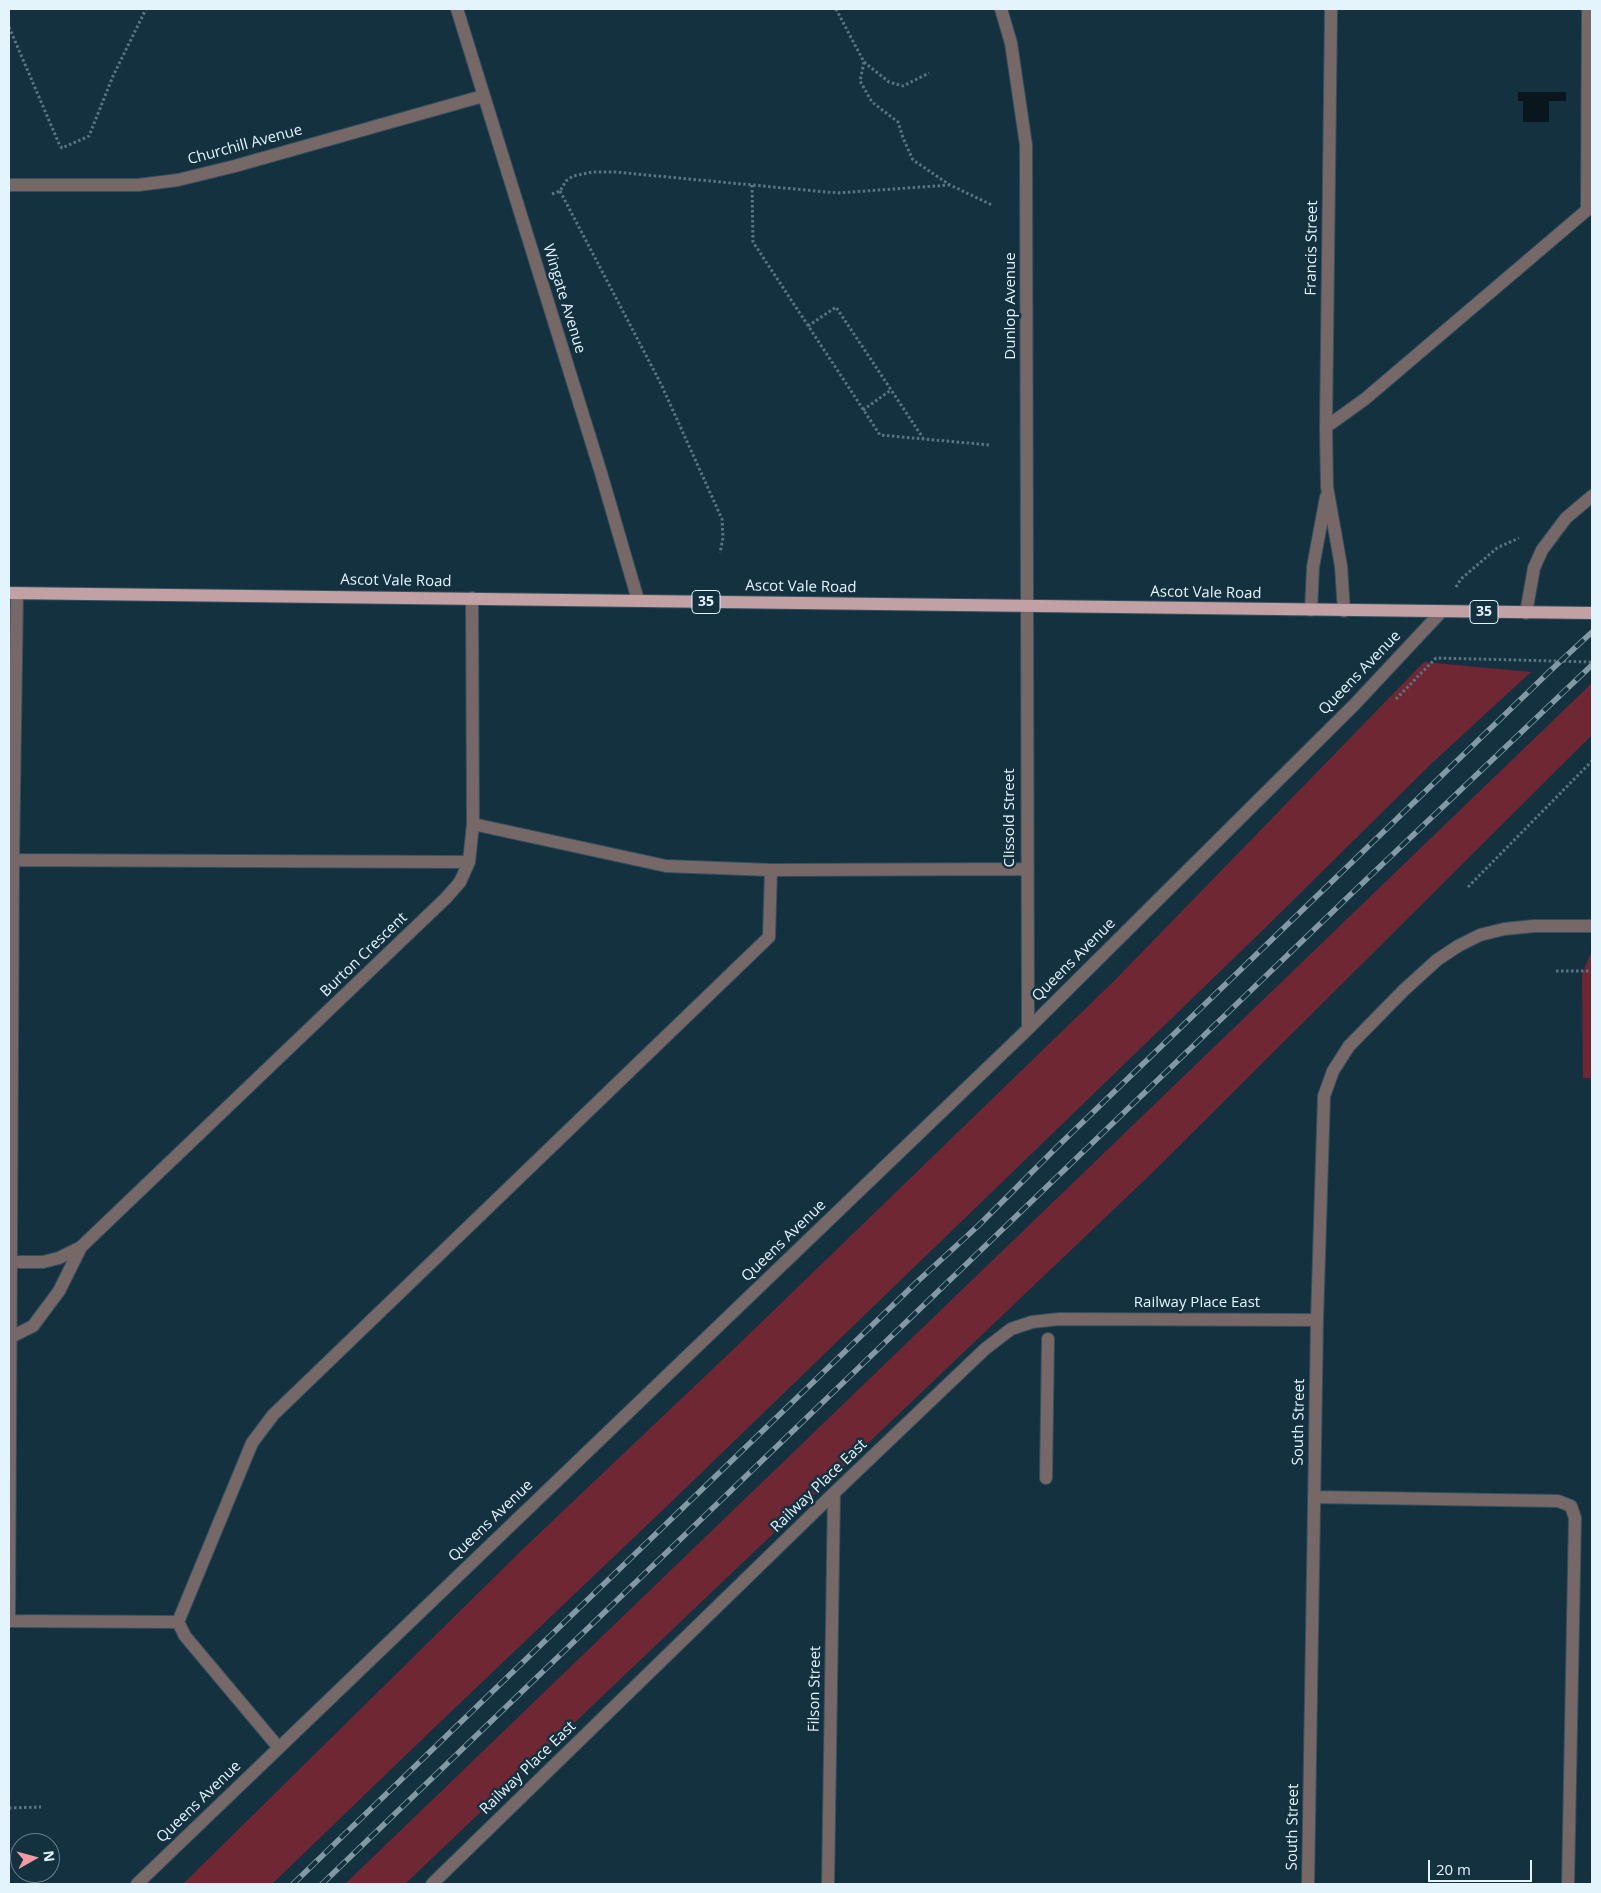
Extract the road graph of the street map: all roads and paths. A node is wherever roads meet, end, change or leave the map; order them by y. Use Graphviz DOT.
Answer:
graph roads {
  1 [pos="146,9"];
  2 [pos="457,9"];
  3 [pos="836,9"];
  4 [pos="1001,9"];
  5 [pos="1331,9"];
  6 [pos="1588,9"];
  7 [pos="9,27"];
  8 [pos="864,62"];
  9 [pos="929,73"];
  10 [pos="483,96"];
  11 [pos="752,184"];
  12 [pos="9,185"];
  13 [pos="950,185"];
  14 [pos="560,191"];
  15 [pos="552,194"];
  16 [pos="992,205"];
  17 [pos="808,326"];
  18 [pos="891,390"];
  19 [pos="863,410"];
  20 [pos="1326,427"];
  21 [pos="924,439"];
  22 [pos="990,445"];
  23 [pos="1327,487"];
  24 [pos="1592,496"];
  25 [pos="1523,537"];
  26 [pos="720,553"];
  27 [pos="13,593"];
  28 [pos="472,598"];
  29 [pos="638,600"];
  30 [pos="1026,607"];
  31 [pos="1311,610"];
  32 [pos="1344,611"];
  33 [pos="1442,611"];
  34 [pos="1526,612"];
  35 [pos="1592,613"];
  36 [pos="1592,662"];
  37 [pos="1393,702"];
  38 [pos="1592,761"];
  39 [pos="473,824"];
  40 [pos="11,860"];
  41 [pos="469,862"];
  42 [pos="1027,869"];
  43 [pos="771,870"];
  44 [pos="1468,887"];
  45 [pos="1592,926"];
  46 [pos="1556,971"];
  47 [pos="1592,971"];
  48 [pos="1028,1029"];
  49 [pos="82,1247"];
  50 [pos="10,1262"];
  51 [pos="1317,1320"];
  52 [pos="10,1338"];
  53 [pos="1048,1339"];
  54 [pos="1046,1478"];
  55 [pos="834,1493"];
  56 [pos="1314,1497"];
  57 [pos="9,1616"];
  58 [pos="9,1621"];
  59 [pos="178,1622"];
  60 [pos="279,1748"];
  61 [pos="41,1807"];
  62 [pos="9,1808"];
  63 [pos="137,1884"];
  64 [pos="432,1884"];
  65 [pos="828,1884"];
  66 [pos="1308,1884"];
  67 [pos="1568,1884"];
  1 -- 7 [label="path"];
  2 -- 10 [label="street, Wingate Avenue"];
  3 -- 8 [label="path"];
  4 -- 30 [label="street, Dunlop Avenue"];
  5 -- 20 [label="street, Francis Street"];
  6 -- 20 [label="street"];
  8 -- 9 [label="path"];
  8 -- 13 [label="path"];
  10 -- 12 [label="street, Churchill Avenue"];
  10 -- 29 [label="street, Wingate Avenue"];
  11 -- 13 [label="path"];
  11 -- 14 [label="path"];
  11 -- 17 [label="path"];
  13 -- 16 [label="path"];
  14 -- 15 [label="path"];
  14 -- 26 [label="path"];
  17 -- 18 [label="path"];
  17 -- 19 [label="path"];
  18 -- 19 [label="path"];
  18 -- 21 [label="path"];
  19 -- 21 [label="path"];
  20 -- 23 [label="street, Francis Street"];
  21 -- 22 [label="path"];
  23 -- 31 [label="street, Francis Street"];
  23 -- 32 [label="street, Francis Street"];
  24 -- 34 [label="street"];
  25 -- 33 [label="path"];
  27 -- 28 [label="main road, Ascot Vale Road / 35"];
  27 -- 40 [label="street"];
  28 -- 29 [label="main road, Ascot Vale Road / 35"];
  28 -- 39 [label="street, Burton Crescent"];
  29 -- 30 [label="main road, Ascot Vale Road / 35"];
  30 -- 31 [label="main road, Ascot Vale Road / 35"];
  30 -- 42 [label="street, Clissold Street"];
  31 -- 32 [label="main road, Ascot Vale Road / 35"];
  32 -- 33 [label="main road, Ascot Vale Road / 35"];
  33 -- 34 [label="main road, Ascot Vale Road / 35"];
  33 -- 48 [label="street, Queens Avenue"];
  34 -- 35 [label="main road, Ascot Vale Road / 35"];
  36 -- 37 [label="path"];
  38 -- 44 [label="path"];
  39 -- 41 [label="street, Burton Crescent"];
  39 -- 43 [label="street"];
  40 -- 41 [label="street"];
  40 -- 50 [label="street"];
  41 -- 49 [label="street, Burton Crescent"];
  42 -- 43 [label="street"];
  42 -- 48 [label="street, Clissold Street"];
  43 -- 59 [label="street"];
  45 -- 51 [label="street, South Street"];
  46 -- 47 [label="path"];
  48 -- 60 [label="street, Queens Avenue"];
  49 -- 50 [label="street, Burton Crescent"];
  49 -- 52 [label="street, Burton Crescent"];
  50 -- 52 [label="street"];
  51 -- 55 [label="street, Railway Place East"];
  51 -- 56 [label="street, South Street"];
  52 -- 57 [label="street"];
  53 -- 54 [label="street"];
  55 -- 64 [label="street, Railway Place East"];
  55 -- 65 [label="street, Filson Street"];
  56 -- 66 [label="street, South Street"];
  56 -- 67 [label="street"];
  58 -- 59 [label="street"];
  59 -- 60 [label="street"];
  60 -- 63 [label="street, Queens Avenue"];
  61 -- 62 [label="path"];
}
